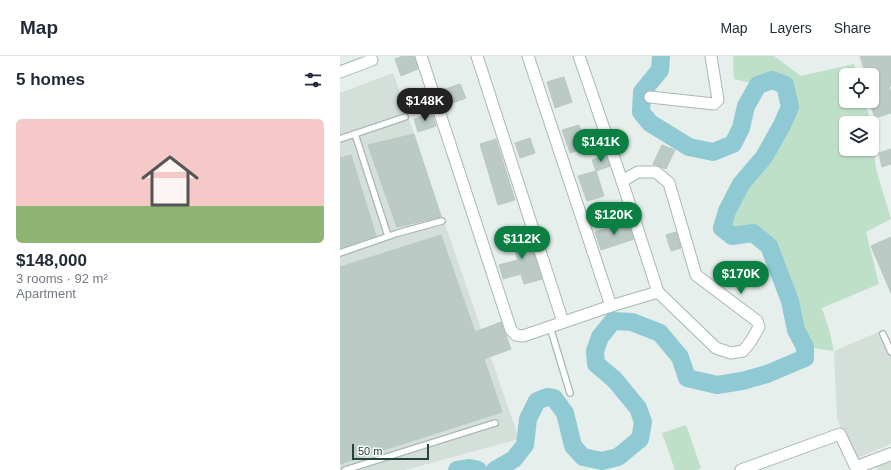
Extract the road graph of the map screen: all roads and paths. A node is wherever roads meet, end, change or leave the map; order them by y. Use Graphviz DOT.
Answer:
graph roads {
  1 [pos="370,56"];
  2 [pos="421,56"];
  3 [pos="477,56"];
  4 [pos="528,56"];
  5 [pos="579,56"];
  6 [pos="711,56"];
  7 [pos="340,72"];
  8 [pos="650,97"];
  9 [pos="405,116"];
  10 [pos="355,134"];
  11 [pos="340,139"];
  12 [pos="622,181"];
  13 [pos="442,221"];
  14 [pos="388,236"];
  15 [pos="340,253"];
  16 [pos="658,292"];
  17 [pos="611,306"];
  18 [pos="563,322"];
  19 [pos="550,327"];
  20 [pos="883,334"];
  21 [pos="891,352"];
  22 [pos="570,393"];
  23 [pos="494,423"];
  24 [pos="891,454"];
  25 [pos="345,470"];
  26 [pos="741,470"];
  27 [pos="858,470"];
  1 -- 7 [label="street"];
  2 -- 19 [label="street"];
  3 -- 18 [label="street"];
  4 -- 17 [label="street"];
  5 -- 12 [label="street"];
  6 -- 8 [label="street"];
  9 -- 10 [label="lane"];
  10 -- 11 [label="lane"];
  10 -- 14 [label="lane"];
  12 -- 16 [label="street"];
  12 -- 16 [label="street"];
  13 -- 14 [label="lane"];
  14 -- 15 [label="lane"];
  16 -- 17 [label="street"];
  17 -- 18 [label="street"];
  18 -- 19 [label="street"];
  19 -- 22 [label="lane"];
  20 -- 21 [label="lane"];
  23 -- 25 [label="lane"];
  24 -- 27 [label="street"];
  26 -- 27 [label="street"];
}
